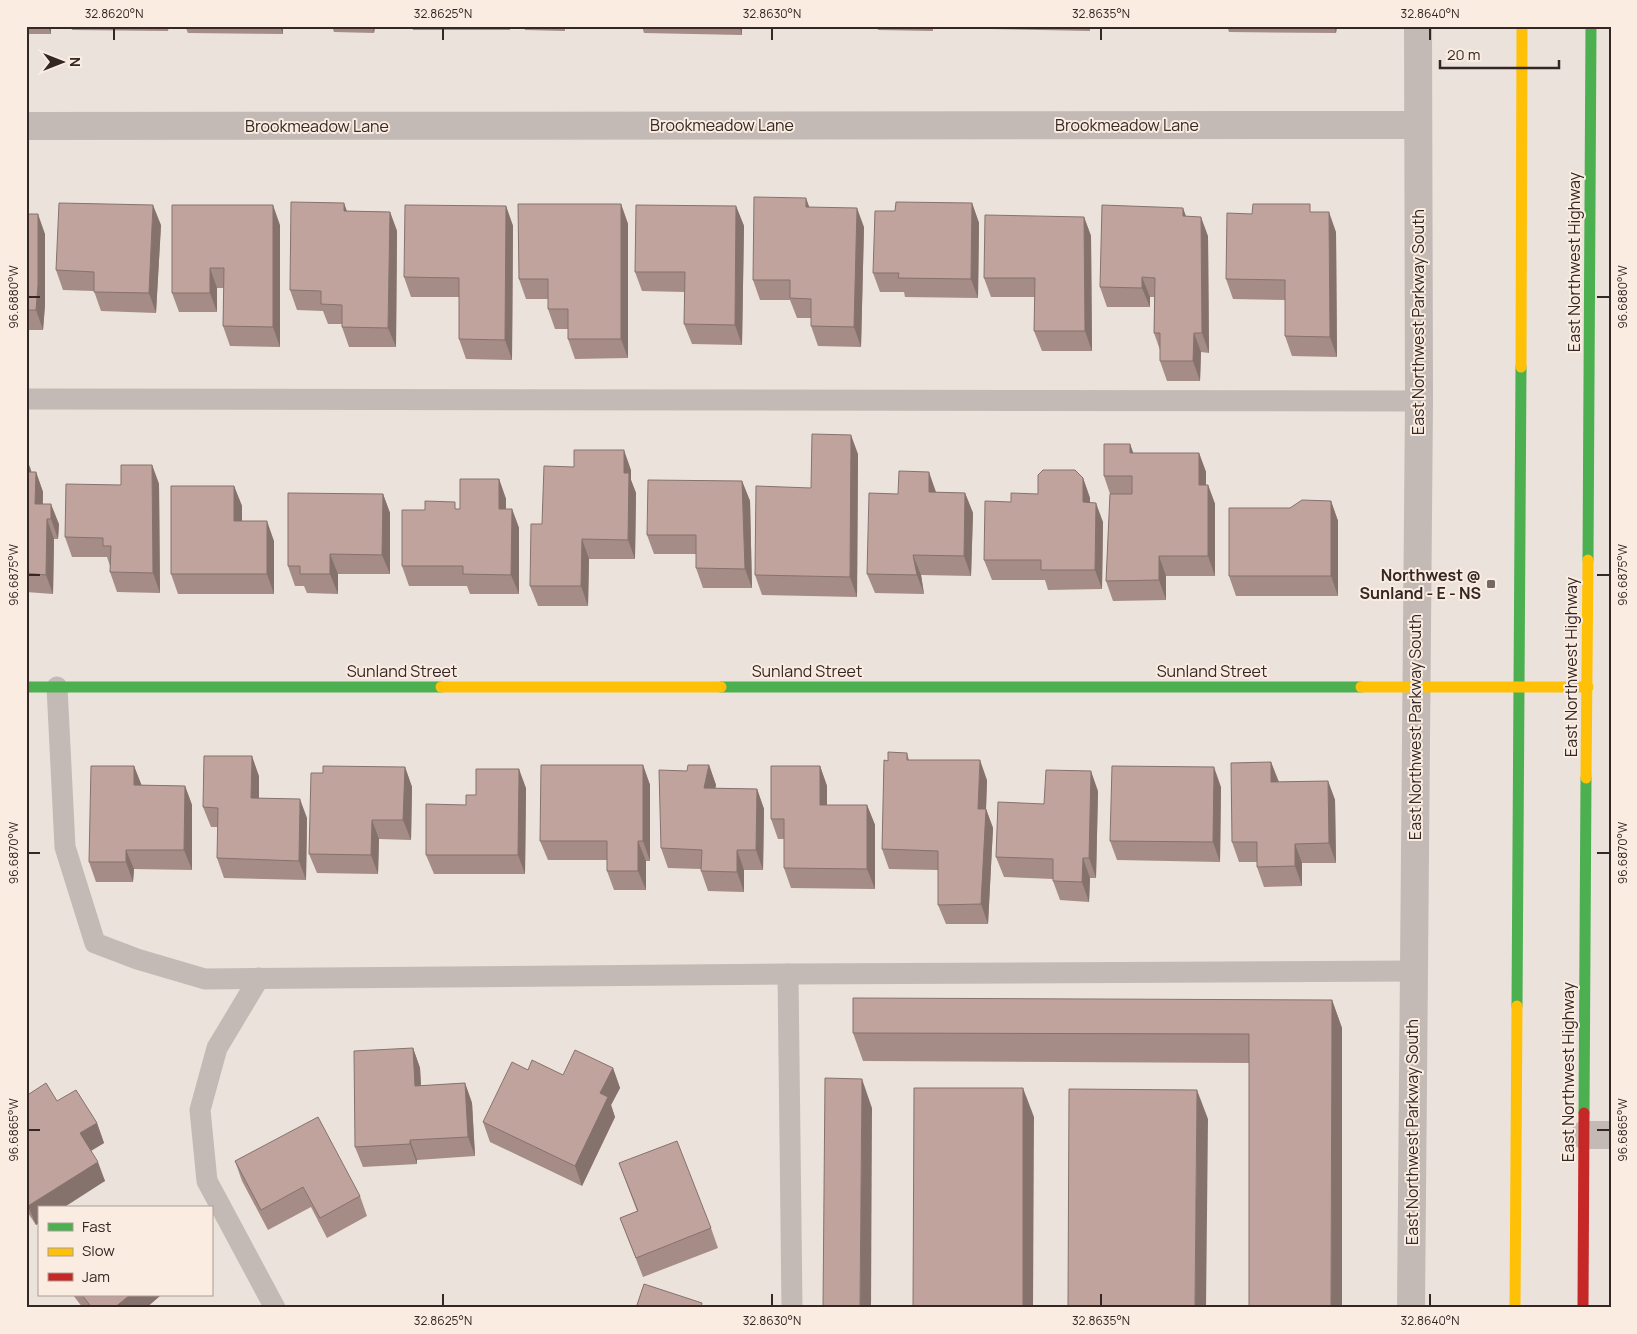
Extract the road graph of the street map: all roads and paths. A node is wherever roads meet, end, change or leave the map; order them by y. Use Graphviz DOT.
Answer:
graph roads {
  1 [pos="1418,26"];
  2 [pos="1522,26"];
  3 [pos="1591,26"];
  4 [pos="1418,125"];
  5 [pos="26,126"];
  6 [pos="26,399"];
  7 [pos="1419,401"];
  8 [pos="26,687"];
  9 [pos="57,687"];
  10 [pos="1416,687"];
  11 [pos="1520,687"];
  12 [pos="1588,687"];
  13 [pos="1414,971"];
  14 [pos="788,974"];
  15 [pos="259,978"];
  16 [pos="1584,1135"];
  17 [pos="1611,1136"];
  18 [pos="276,1308"];
  19 [pos="792,1308"];
  20 [pos="1411,1308"];
  21 [pos="1515,1308"];
  22 [pos="1583,1308"];
  1 -- 4 [label="street, East Northwest Parkway South"];
  2 -- 11 [label="main road"];
  3 -- 12 [label="main road, East Northwest Highway"];
  4 -- 5 [label="street, Brookmeadow Lane"];
  4 -- 7 [label="street, East Northwest Parkway South"];
  6 -- 7 [label="lane"];
  7 -- 10 [label="street, East Northwest Parkway South"];
  8 -- 9 [label="main road, Sunland Street"];
  9 -- 10 [label="main road, Sunland Street"];
  9 -- 15 [label="lane"];
  10 -- 11 [label="main road, Sunland Street"];
  10 -- 13 [label="street, East Northwest Parkway South"];
  11 -- 12 [label="main road, Sunland Street"];
  11 -- 21 [label="main road"];
  12 -- 16 [label="main road, East Northwest Highway"];
  13 -- 14 [label="lane"];
  13 -- 20 [label="street, East Northwest Parkway South"];
  14 -- 15 [label="lane"];
  14 -- 19 [label="lane"];
  15 -- 18 [label="lane"];
  16 -- 17 [label="street"];
  16 -- 22 [label="main road, East Northwest Highway"];
}
